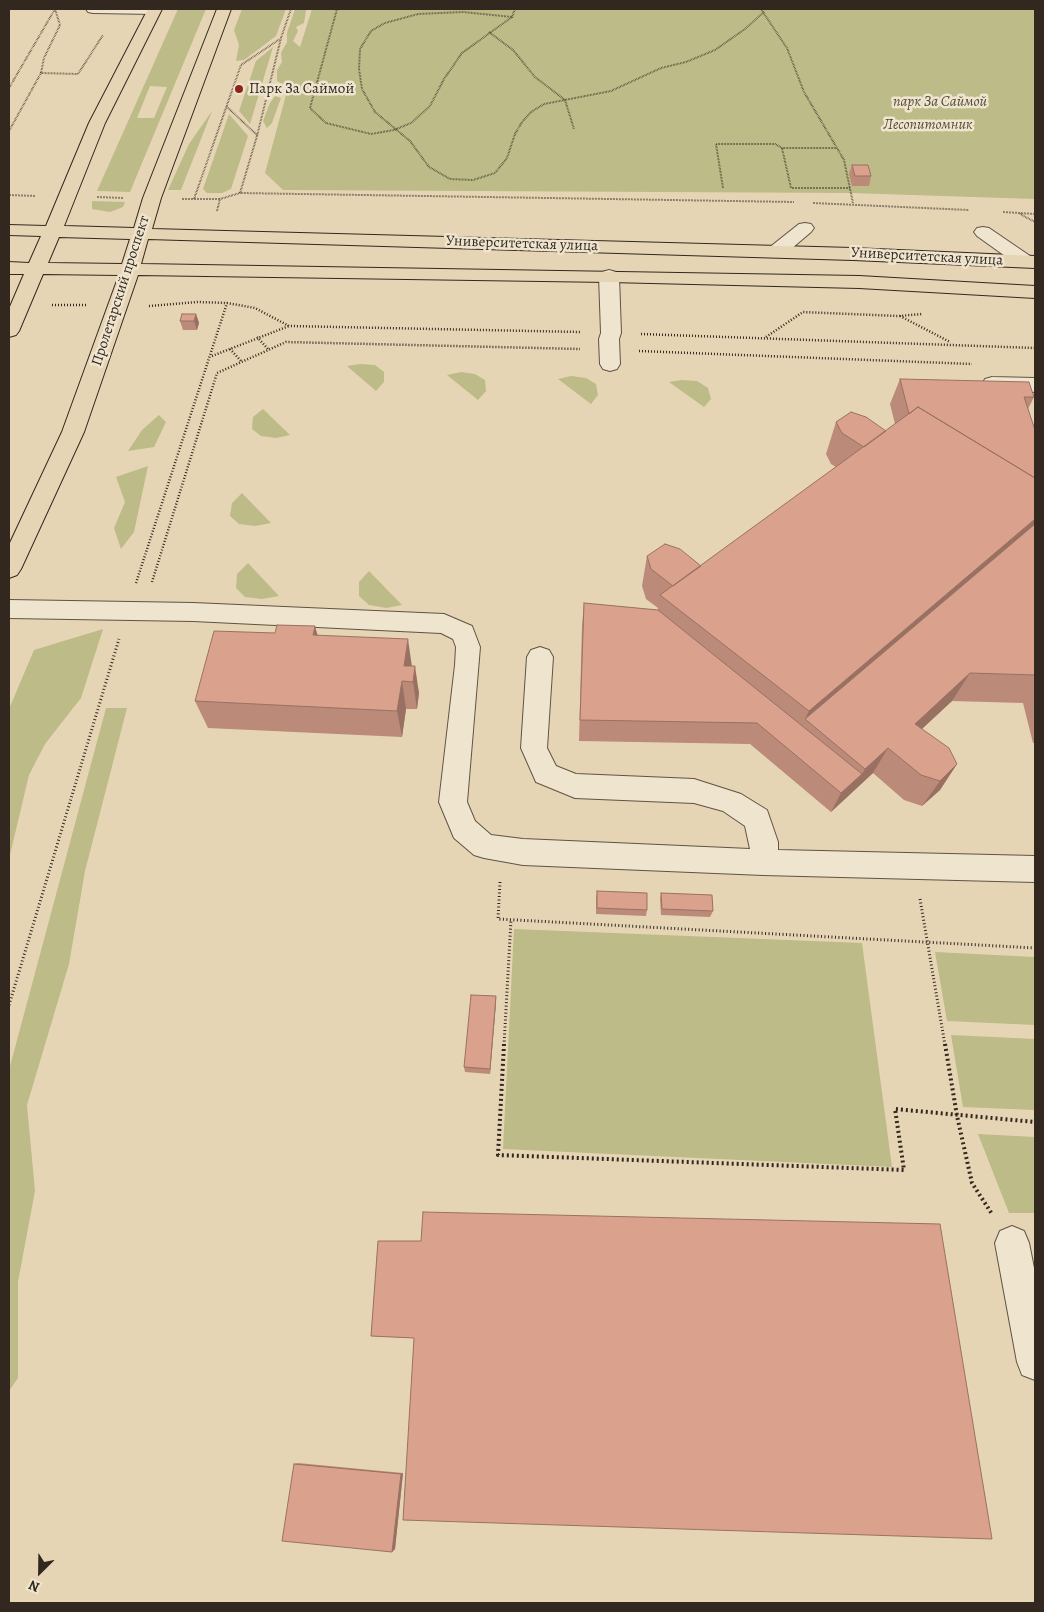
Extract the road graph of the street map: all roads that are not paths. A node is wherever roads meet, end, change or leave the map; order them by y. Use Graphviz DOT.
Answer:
graph roads {
  1 [pos="93,9"];
  2 [pos="119,9"];
  3 [pos="155,9"];
  4 [pos="224,9"];
  5 [pos="805,228"];
  6 [pos="9,230"];
  7 [pos="53,231"];
  8 [pos="982,232"];
  9 [pos="141,233"];
  10 [pos="777,251"];
  11 [pos="1030,262"];
  12 [pos="9,268"];
  13 [pos="37,268"];
  14 [pos="130,268"];
  15 [pos="609,276"];
  16 [pos="1035,292"];
  17 [pos="9,331"];
  18 [pos="610,349"];
  19 [pos="976,374"];
  20 [pos="1035,385"];
  21 [pos="9,569"];
  22 [pos="9,609"];
  23 [pos="540,657"];
  24 [pos="763,862"];
  25 [pos="1035,869"];
  26 [pos="1012,1244"];
  27 [pos="1035,1362"];
  1 -- 2 [label="lane"];
  2 -- 3 [label="lane"];
  3 -- 7 [label="main road"];
  4 -- 9 [label="main road, Пролетарский проспект"];
  5 -- 10 [label="lane"];
  6 -- 7 [label="main road, Университетская улица"];
  7 -- 9 [label="main road, Университетская улица"];
  7 -- 13 [label="main road"];
  8 -- 11 [label="lane"];
  9 -- 10 [label="main road, Университетская улица"];
  9 -- 14 [label="main road, Пролетарский проспект"];
  10 -- 11 [label="main road, Университетская улица"];
  12 -- 13 [label="main road, Университетская улица"];
  13 -- 14 [label="main road, Университетская улица"];
  13 -- 17 [label="main road"];
  14 -- 15 [label="main road, Университетская улица"];
  14 -- 21 [label="main road, Пролетарский проспект"];
  15 -- 16 [label="main road, Университетская улица"];
  15 -- 18 [label="lane"];
  19 -- 20 [label="lane"];
  22 -- 24 [label="lane"];
  23 -- 24 [label="lane"];
  24 -- 25 [label="lane"];
  26 -- 27 [label="lane"];
}
